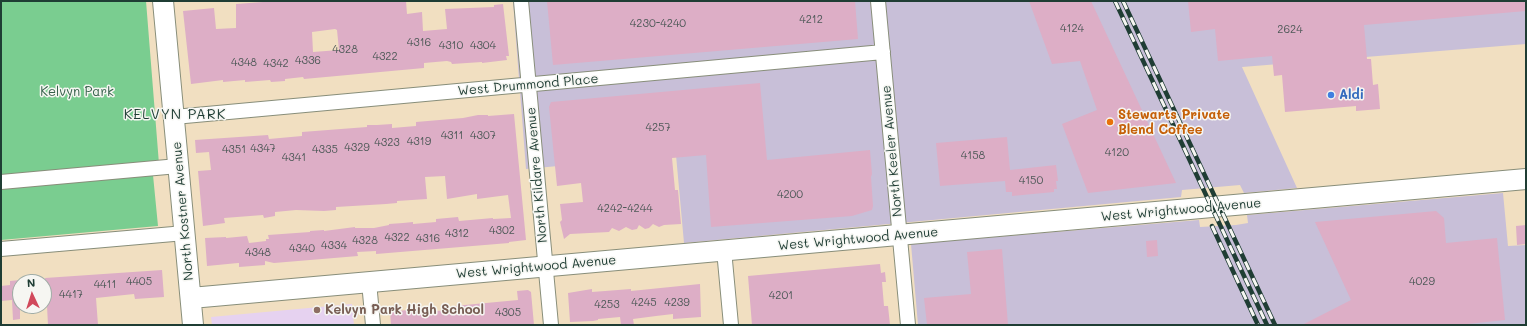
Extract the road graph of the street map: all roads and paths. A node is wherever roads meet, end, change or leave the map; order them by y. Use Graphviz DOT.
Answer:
graph roads {
  1 [pos="163,1"];
  2 [pos="521,1"];
  3 [pos="878,1"];
  4 [pos="883,52"];
  5 [pos="529,85"];
  6 [pos="174,117"];
  7 [pos="178,166"];
  8 [pos="1526,179"];
  9 [pos="1,182"];
  10 [pos="185,233"];
  11 [pos="900,235"];
  12 [pos="1,248"];
  13 [pos="724,250"];
  14 [pos="546,266"];
  15 [pos="369,282"];
  16 [pos="191,298"];
  17 [pos="193,325"];
  18 [pos="373,325"];
  19 [pos="551,325"];
  20 [pos="731,325"];
  21 [pos="908,325"];
  1 -- 6 [label="street, North Kostner Avenue"];
  2 -- 5 [label="street, North Kildare Avenue"];
  3 -- 4 [label="street, North Keeler Avenue"];
  4 -- 5 [label="street, West Drummond Place"];
  4 -- 11 [label="street, North Keeler Avenue"];
  5 -- 6 [label="street, West Drummond Place"];
  5 -- 14 [label="street, North Kildare Avenue"];
  6 -- 7 [label="street, North Kostner Avenue"];
  7 -- 9 [label="street"];
  7 -- 10 [label="street, North Kostner Avenue"];
  8 -- 11 [label="street, West Wrightwood Avenue"];
  10 -- 12 [label="street"];
  10 -- 16 [label="street, North Kostner Avenue"];
  11 -- 13 [label="street, West Wrightwood Avenue"];
  11 -- 21 [label="street, North Keeler Avenue"];
  13 -- 14 [label="street, West Wrightwood Avenue"];
  13 -- 20 [label="street"];
  14 -- 15 [label="street, West Wrightwood Avenue"];
  14 -- 19 [label="street, North Kildare Avenue"];
  15 -- 16 [label="street, West Wrightwood Avenue"];
  15 -- 18 [label="street"];
  16 -- 17 [label="street, North Kostner Avenue"];
}
